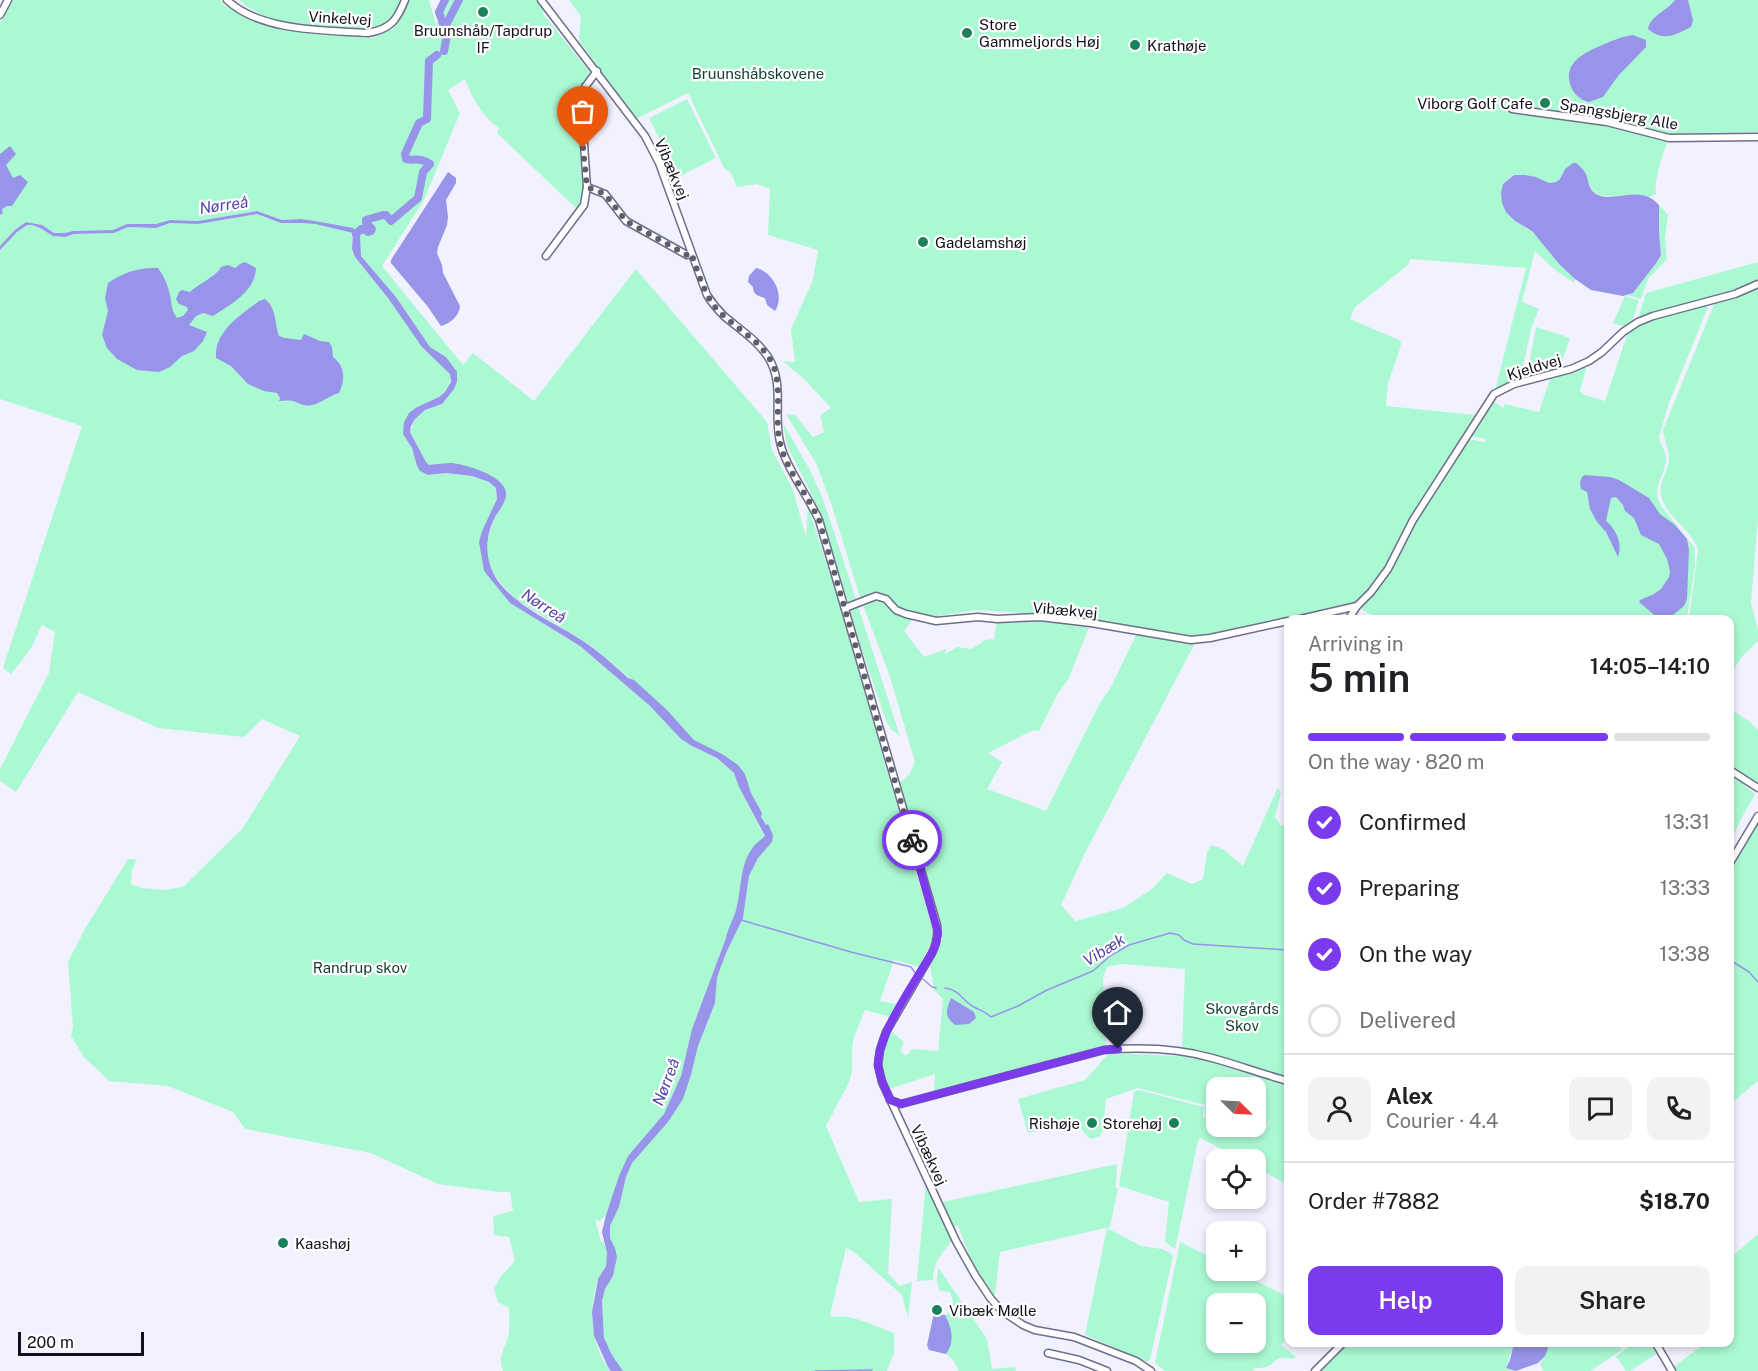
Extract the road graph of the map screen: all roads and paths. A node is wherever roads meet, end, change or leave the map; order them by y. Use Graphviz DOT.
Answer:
graph roads {
  1 [pos="8,0"];
  2 [pos="227,0"];
  3 [pos="405,0"];
  4 [pos="542,0"];
  5 [pos="0,15"];
  6 [pos="597,71"];
  7 [pos="1512,109"];
  8 [pos="1758,137"];
  9 [pos="587,187"];
  10 [pos="691,253"];
  11 [pos="546,256"];
  12 [pos="1758,284"];
  13 [pos="1357,606"];
  14 [pos="845,608"];
  15 [pos="1318,615"];
  16 [pos="1351,615"];
  17 [pos="1284,622"];
  18 [pos="1734,773"];
  19 [pos="1758,788"];
  20 [pos="1758,816"];
  21 [pos="1734,856"];
  22 [pos="1284,1080"];
  23 [pos="890,1100"];
  24 [pos="901,1104"];
  25 [pos="897,1115"];
  26 [pos="1339,1347"];
  27 [pos="1658,1347"];
  28 [pos="1048,1353"];
  29 [pos="1107,1371"];
  30 [pos="1152,1371"];
  31 [pos="1315,1371"];
  32 [pos="1672,1371"];
  1 -- 5 [label="street"];
  2 -- 3 [label="street, Vinkelvej"];
  4 -- 6 [label="street, Vibækvej"];
  6 -- 9 [label="street"];
  6 -- 10 [label="street, Vibækvej"];
  7 -- 8 [label="street, Spangsbjerg Alle"];
  9 -- 10 [label="street"];
  9 -- 11 [label="street"];
  10 -- 14 [label="street, Vibækvej"];
  12 -- 13 [label="street, Kjeldvej"];
  13 -- 15 [label="street"];
  13 -- 16 [label="street, Kjeldvej"];
  14 -- 17 [label="street, Vibækvej"];
  14 -- 23 [label="street, Vibækvej"];
  18 -- 19 [label="street"];
  20 -- 21 [label="street"];
  22 -- 24 [label="street"];
  23 -- 24 [label="street"];
  23 -- 25 [label="street, Vibækvej"];
  24 -- 25 [label="street"];
  25 -- 30 [label="street, Vibækvej"];
  26 -- 31 [label="street"];
  27 -- 32 [label="street"];
  28 -- 29 [label="street"];
}
